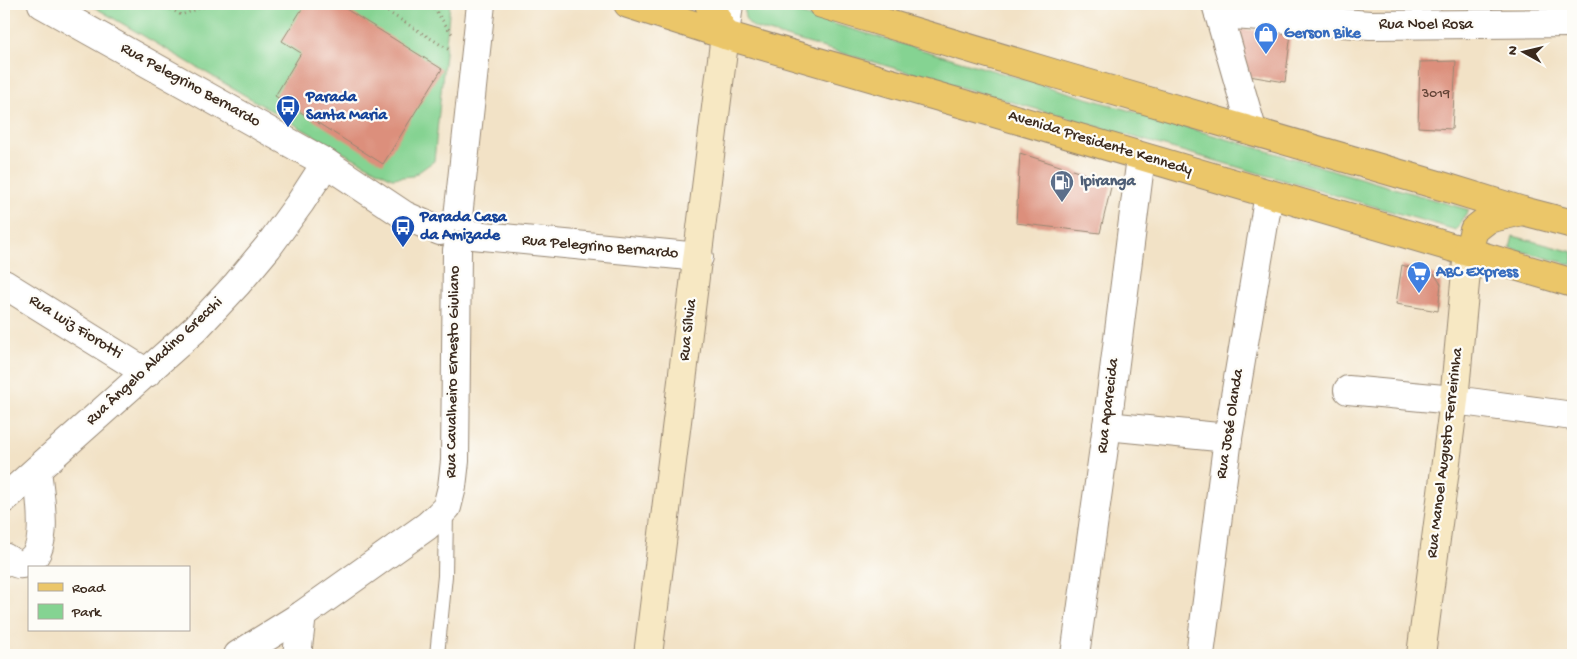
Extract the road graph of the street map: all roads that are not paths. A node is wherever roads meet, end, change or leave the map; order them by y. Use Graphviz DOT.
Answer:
graph roads {
  1 [pos="42,4"];
  2 [pos="481,4"];
  3 [pos="628,4"];
  4 [pos="709,4"];
  5 [pos="729,4"];
  6 [pos="822,4"];
  7 [pos="1217,9"];
  8 [pos="1573,23"];
  9 [pos="725,35"];
  10 [pos="1252,130"];
  11 [pos="1141,157"];
  12 [pos="326,162"];
  13 [pos="1269,194"];
  14 [pos="1523,211"];
  15 [pos="1573,224"];
  16 [pos="457,233"];
  17 [pos="1468,251"];
  18 [pos="698,257"];
  19 [pos="1573,283"];
  20 [pos="4,284"];
  21 [pos="147,373"];
  22 [pos="1348,390"];
  23 [pos="1454,400"];
  24 [pos="1573,416"];
  25 [pos="1107,426"];
  26 [pos="1228,438"];
  27 [pos="37,470"];
  28 [pos="4,499"];
  29 [pos="446,506"];
  30 [pos="4,557"];
  31 [pos="302,615"];
  32 [pos="1200,654"];
  33 [pos="238,655"];
  34 [pos="297,655"];
  35 [pos="437,655"];
  36 [pos="648,655"];
  37 [pos="1075,655"];
  38 [pos="1421,655"];
  1 -- 12 [label="street, Rua Pelegrino Bernardo"];
  2 -- 16 [label="street, Rua Cavalheiro Ernesto Giuliano"];
  3 -- 9 [label="main road, Avenida Presidente Kennedy"];
  4 -- 9 [label="main road"];
  5 -- 9 [label="street, Rua Sílvia"];
  6 -- 10 [label="main road"];
  7 -- 8 [label="street, Rua Noel Rosa"];
  7 -- 10 [label="street"];
  9 -- 11 [label="main road, Avenida Presidente Kennedy"];
  9 -- 18 [label="main road, Rua Sílvia"];
  10 -- 14 [label="main road"];
  11 -- 13 [label="main road, Avenida Presidente Kennedy"];
  11 -- 25 [label="street, Rua Aparecida"];
  12 -- 16 [label="street, Rua Pelegrino Bernardo"];
  12 -- 21 [label="street, Rua Ângelo Aladino Grecchi"];
  13 -- 17 [label="main road, Avenida Presidente Kennedy"];
  13 -- 26 [label="street, Rua José Olanda"];
  14 -- 15 [label="main road"];
  14 -- 17 [label="main road"];
  16 -- 18 [label="street, Rua Pelegrino Bernardo"];
  16 -- 29 [label="street, Rua Cavalheiro Ernesto Giuliano"];
  17 -- 19 [label="main road, Avenida Presidente Kennedy"];
  17 -- 23 [label="main road, Rua Manoel Augusto Ferreirinha"];
  18 -- 36 [label="main road, Rua Sílvia"];
  20 -- 21 [label="street, Rua Luiz Fiorotti"];
  21 -- 27 [label="street, Rua Ângelo Aladino Grecchi"];
  22 -- 23 [label="street"];
  23 -- 24 [label="street"];
  23 -- 38 [label="main road, Rua Manoel Augusto Ferreirinha"];
  25 -- 26 [label="street"];
  25 -- 37 [label="street, Rua Aparecida"];
  26 -- 32 [label="street, Rua José Olanda"];
  27 -- 28 [label="street, Rua Ângelo Aladino Grecchi"];
  27 -- 30 [label="street"];
  29 -- 31 [label="street, Rua Cavalheiro Ernesto Giuliano"];
  29 -- 35 [label="lane"];
  31 -- 33 [label="street, Rua Cavalheiro Ernesto Giuliano"];
  31 -- 34 [label="street"];
}
